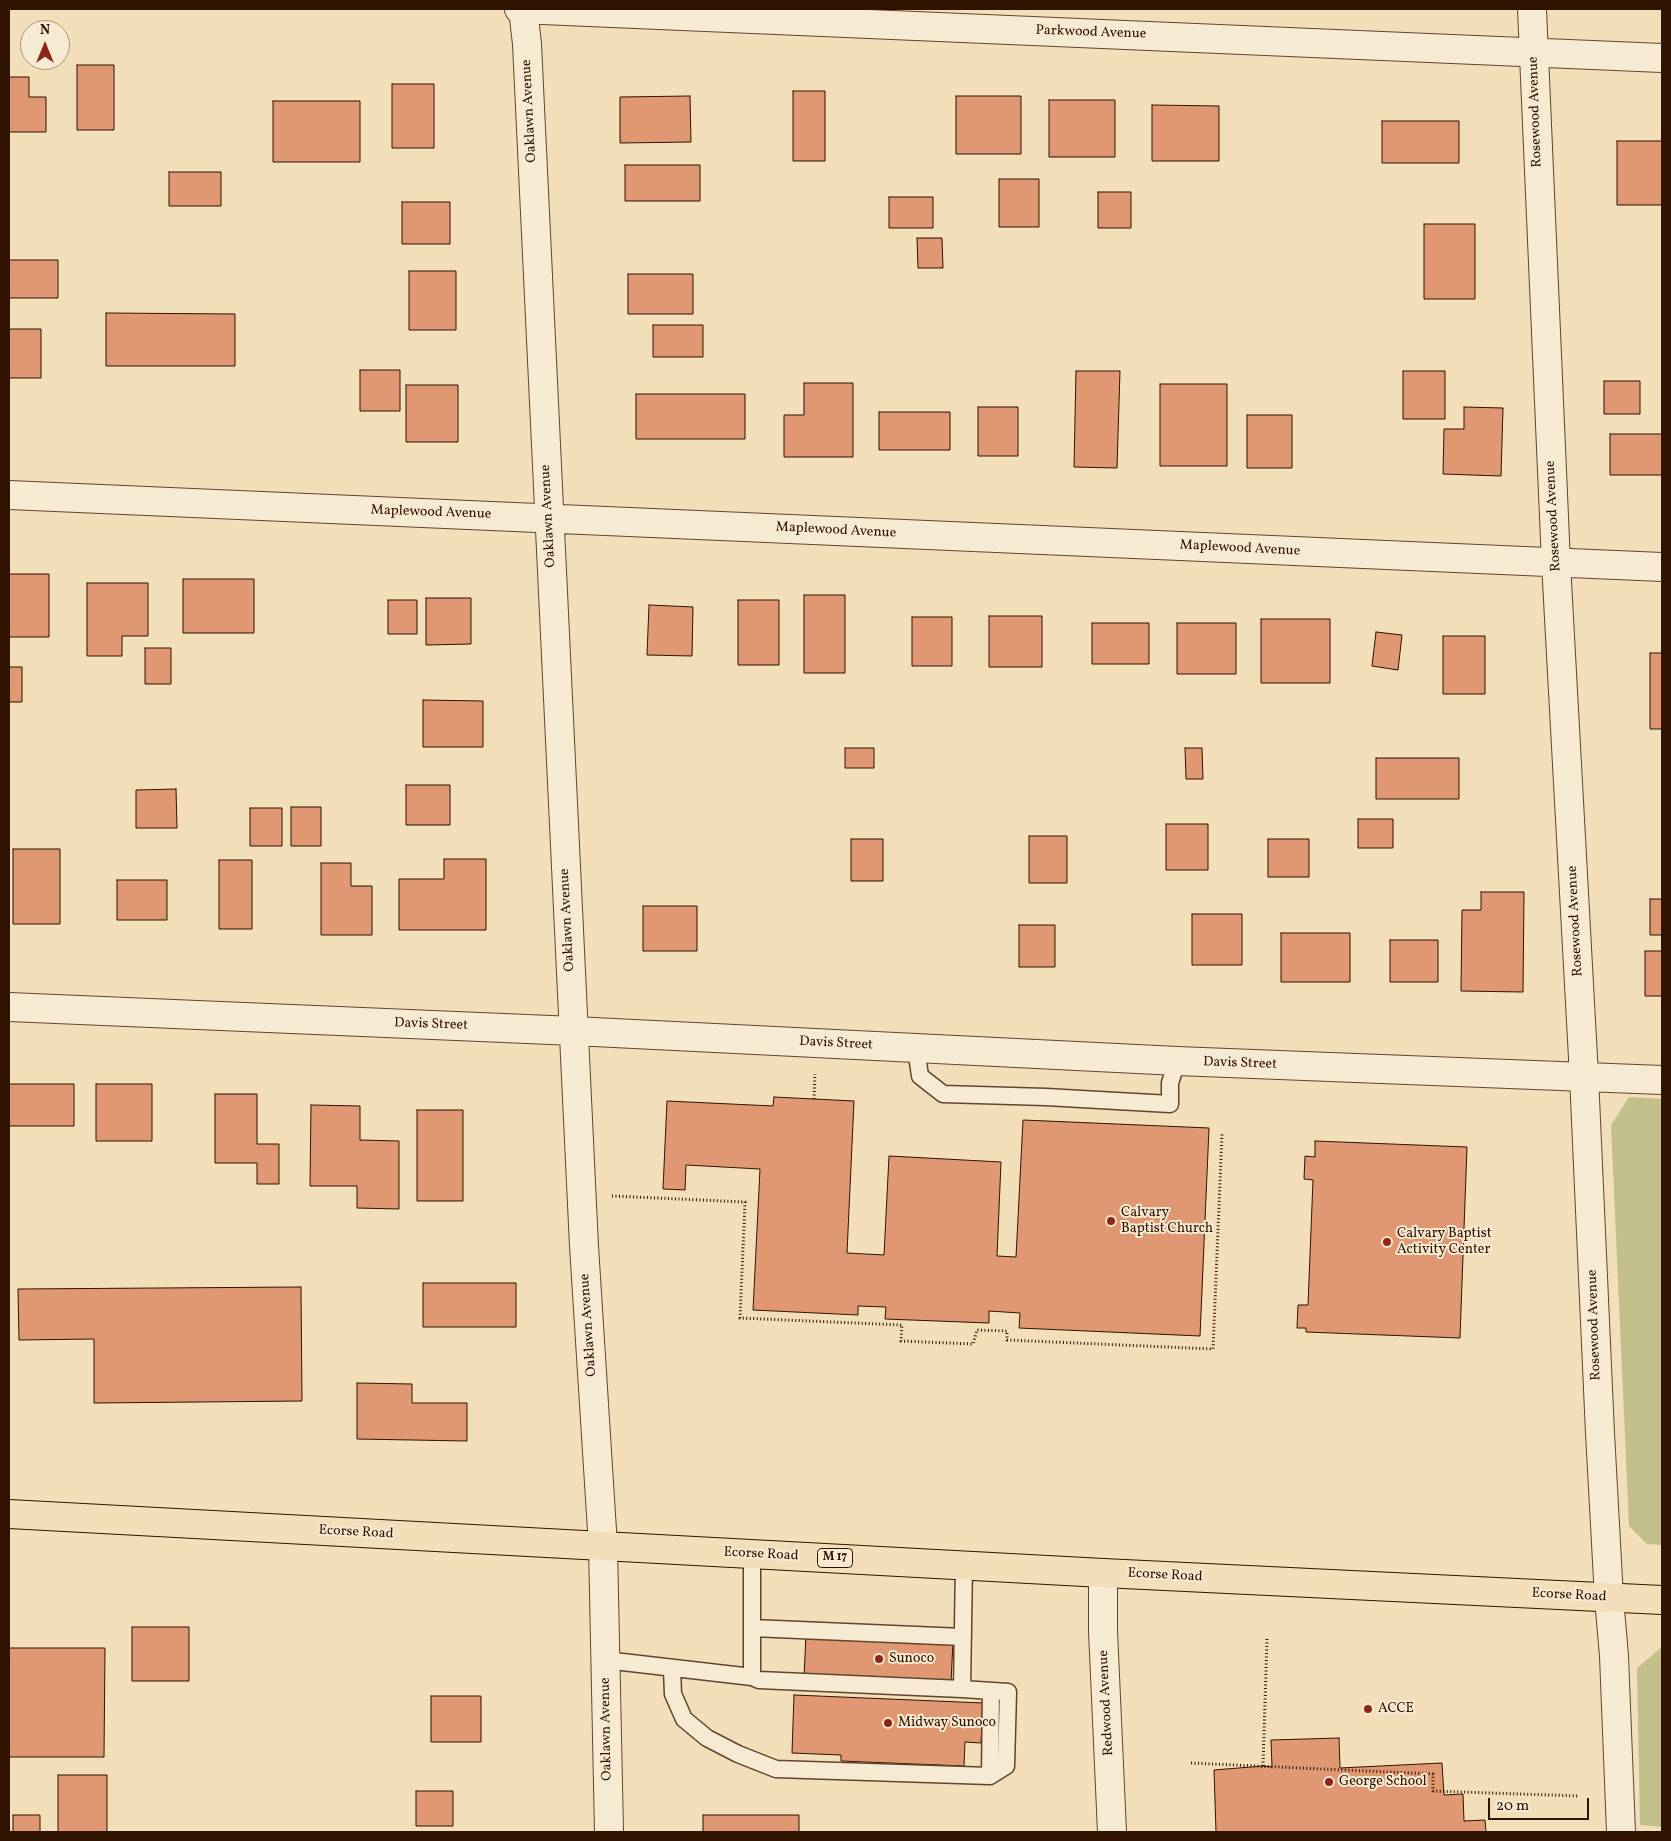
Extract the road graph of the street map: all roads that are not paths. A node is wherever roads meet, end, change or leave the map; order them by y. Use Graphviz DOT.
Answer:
graph roads {
  1 [pos="519,9"];
  2 [pos="523,9"];
  3 [pos="1532,9"];
  4 [pos="1534,52"];
  5 [pos="1662,58"];
  6 [pos="9,495"];
  7 [pos="549,518"];
  8 [pos="1556,563"];
  9 [pos="1662,567"];
  10 [pos="9,1007"];
  11 [pos="574,1031"];
  12 [pos="916,1048"];
  13 [pos="1177,1061"];
  14 [pos="1584,1076"];
  15 [pos="1662,1080"];
  16 [pos="9,1514"];
  17 [pos="603,1546"];
  18 [pos="752,1554"];
  19 [pos="964,1564"];
  20 [pos="1103,1573"];
  21 [pos="1608,1598"];
  22 [pos="1662,1600"];
  23 [pos="752,1628"];
  24 [pos="963,1637"];
  25 [pos="605,1660"];
  26 [pos="672,1669"];
  27 [pos="752,1677"];
  28 [pos="962,1688"];
  29 [pos="609,1832"];
  30 [pos="1112,1832"];
  31 [pos="1621,1832"];
  1 -- 2 [label="street, Parkwood Avenue"];
  2 -- 4 [label="street, Parkwood Avenue"];
  2 -- 7 [label="street, Oaklawn Avenue"];
  3 -- 4 [label="street, Rosewood Avenue"];
  4 -- 5 [label="street, Parkwood Avenue"];
  4 -- 8 [label="street, Rosewood Avenue"];
  6 -- 7 [label="street, Maplewood Avenue"];
  7 -- 8 [label="street, Maplewood Avenue"];
  7 -- 11 [label="street, Oaklawn Avenue"];
  8 -- 9 [label="street, Maplewood Avenue"];
  8 -- 14 [label="street, Rosewood Avenue"];
  10 -- 11 [label="street, Davis Street"];
  11 -- 12 [label="street, Davis Street"];
  11 -- 17 [label="street, Oaklawn Avenue"];
  12 -- 13 [label="street, Davis Street"];
  12 -- 13 [label="lane"];
  13 -- 14 [label="street, Davis Street"];
  14 -- 15 [label="street, Davis Street"];
  14 -- 21 [label="street, Rosewood Avenue"];
  16 -- 17 [label="main road, Ecorse Road / M 17"];
  17 -- 18 [label="main road, Ecorse Road / M 17"];
  17 -- 25 [label="street, Oaklawn Avenue"];
  18 -- 19 [label="main road, Ecorse Road / M 17"];
  18 -- 23 [label="lane"];
  19 -- 20 [label="main road, Ecorse Road / M 17"];
  19 -- 24 [label="lane"];
  20 -- 21 [label="main road, Ecorse Road / M 17"];
  20 -- 30 [label="street, Redwood Avenue"];
  21 -- 22 [label="main road, Ecorse Road / M 17"];
  21 -- 31 [label="street, Rosewood Avenue"];
  23 -- 24 [label="lane"];
  23 -- 27 [label="lane"];
  24 -- 28 [label="lane"];
  25 -- 26 [label="lane"];
  25 -- 29 [label="street, Oaklawn Avenue"];
  26 -- 27 [label="lane"];
  26 -- 28 [label="lane"];
  27 -- 28 [label="lane"];
}
